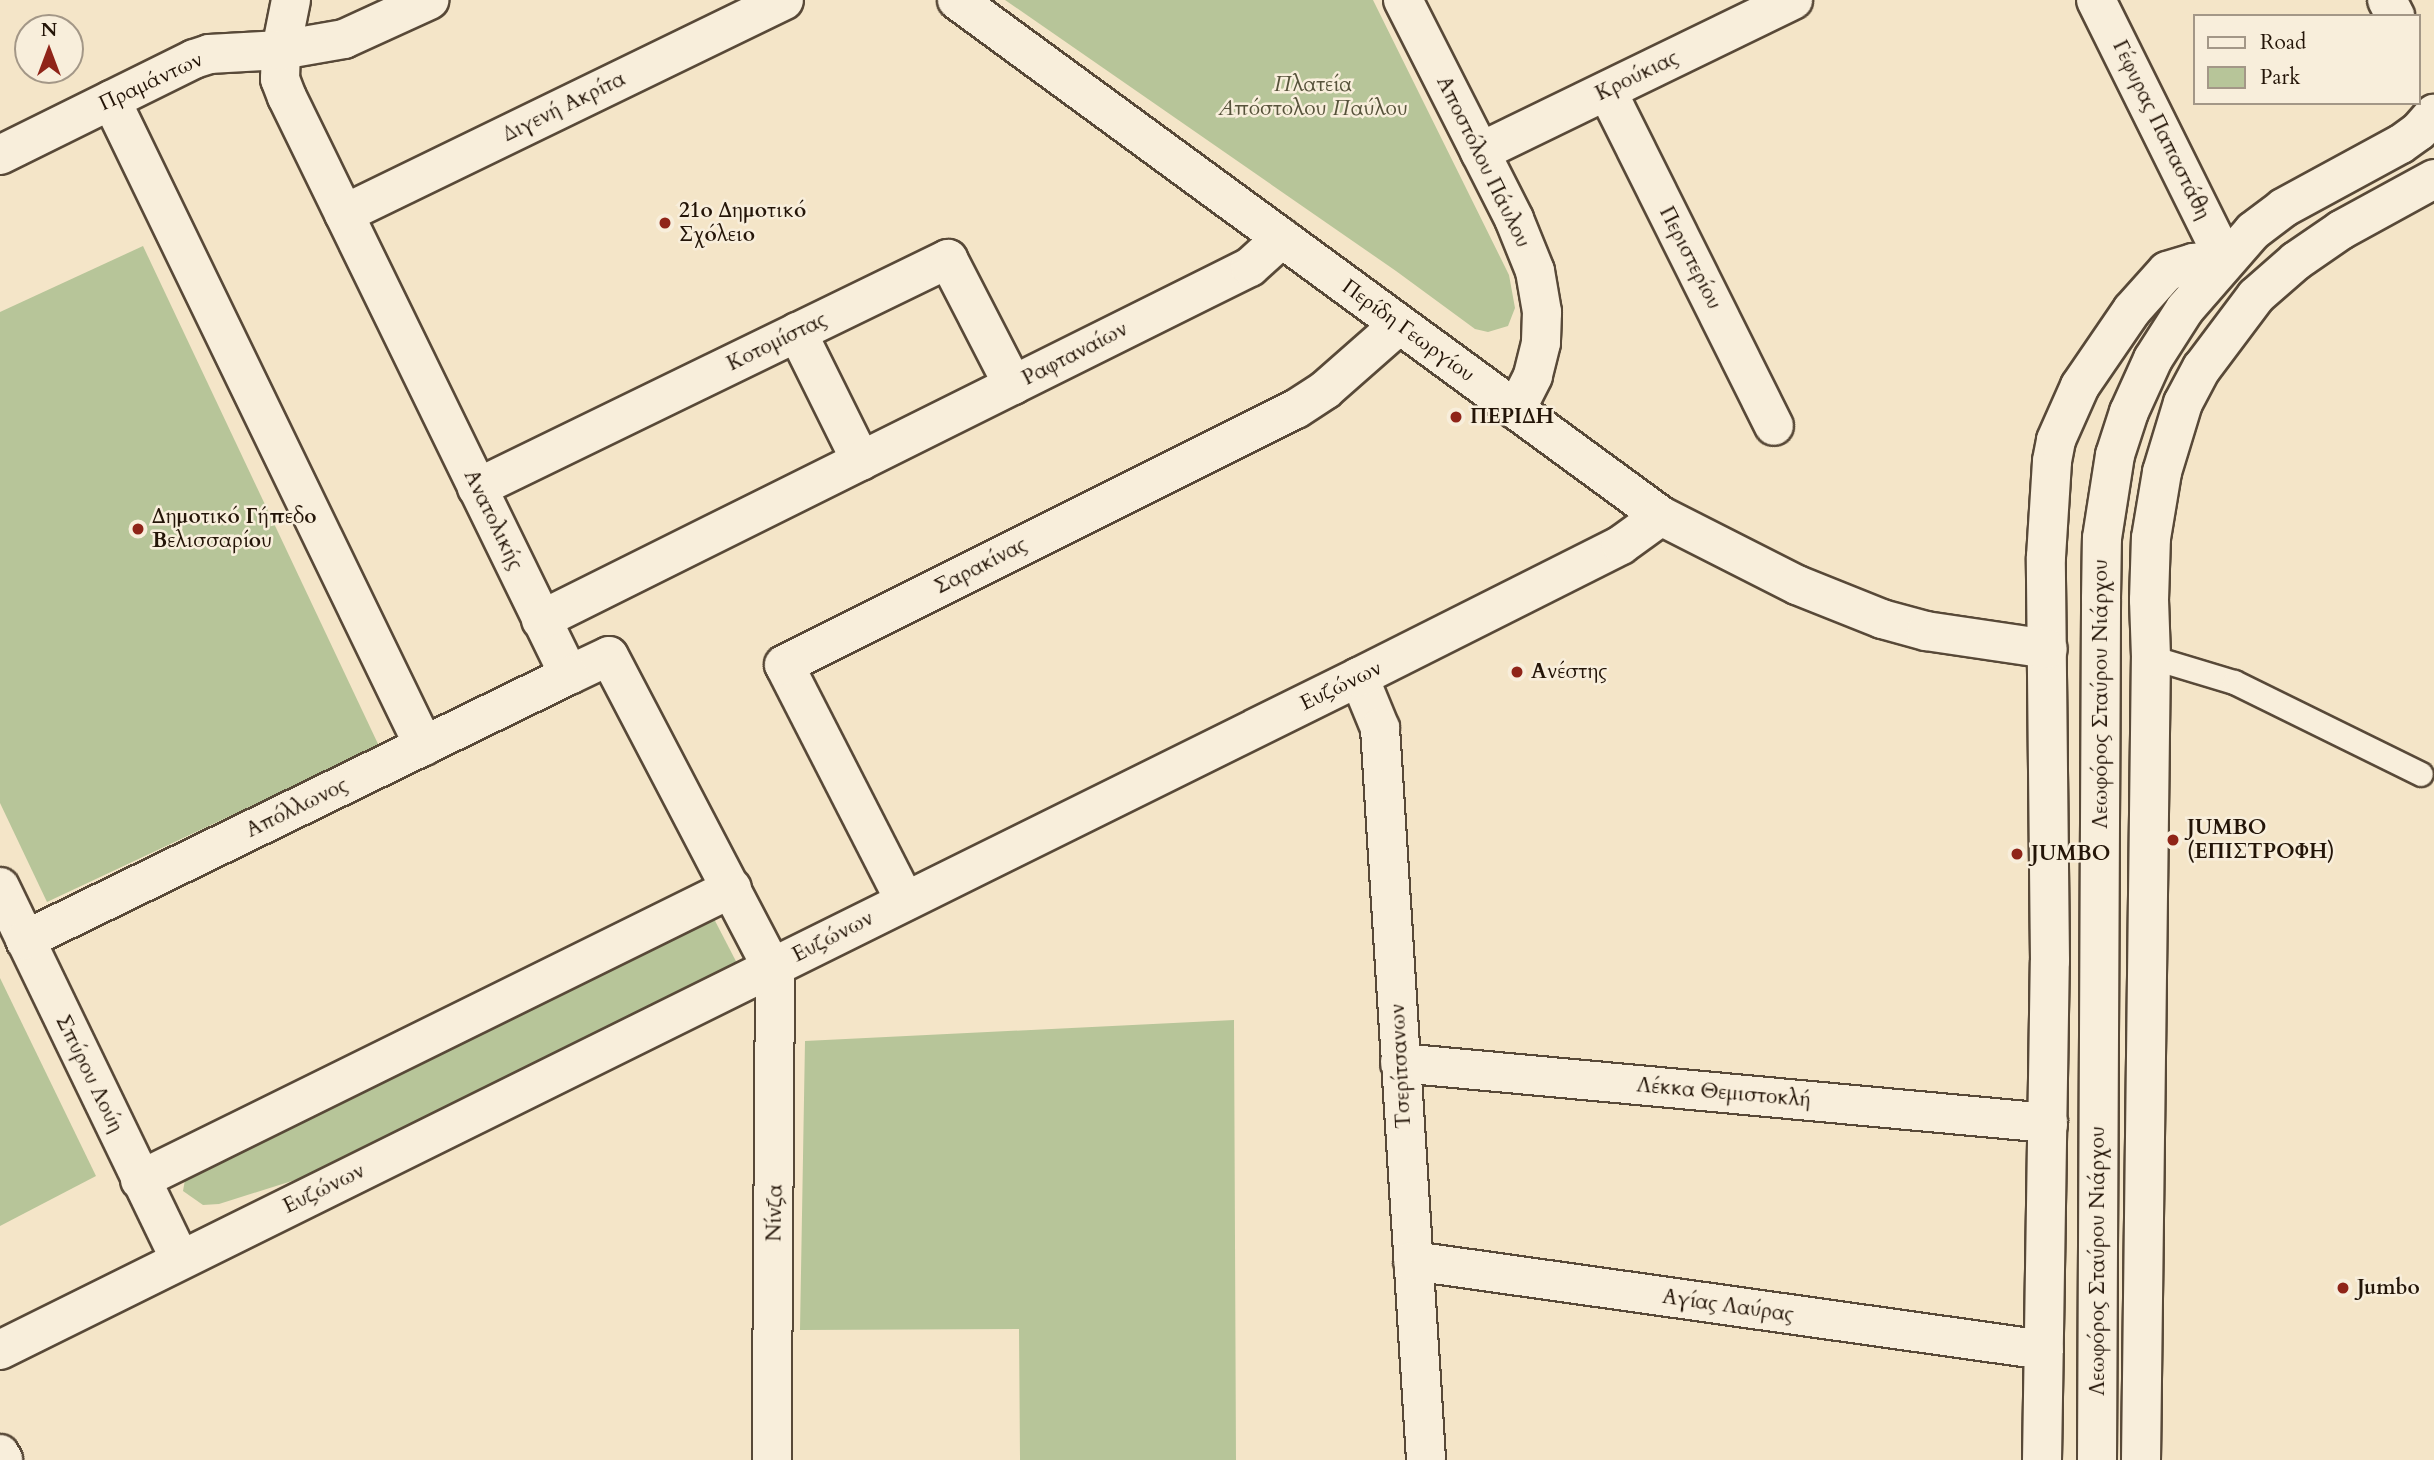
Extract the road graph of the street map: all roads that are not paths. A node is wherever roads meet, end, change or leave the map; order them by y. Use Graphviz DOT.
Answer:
graph roads {
  1 [pos="291,0"];
  2 [pos="429,0"];
  3 [pos="784,0"];
  4 [pos="957,0"];
  5 [pos="1403,0"];
  6 [pos="2096,0"];
  7 [pos="1778,3"];
  8 [pos="281,50"];
  9 [pos="1607,91"];
  10 [pos="111,100"];
  11 [pos="2434,114"];
  12 [pos="1480,152"];
  13 [pos="0,155"];
  14 [pos="2434,179"];
  15 [pos="344,214"];
  16 [pos="1282,239"];
  17 [pos="2225,260"];
  18 [pos="1399,325"];
  19 [pos="797,332"];
  20 [pos="1013,385"];
  21 [pos="1516,410"];
  22 [pos="1774,426"];
  23 [pos="861,461"];
  24 [pos="477,488"];
  25 [pos="1661,516"];
  26 [pos="541,620"];
  27 [pos="2048,649"];
  28 [pos="2151,657"];
  29 [pos="569,676"];
  30 [pos="1359,677"];
  31 [pos="424,746"];
  32 [pos="2421,774"];
  33 [pos="0,887"];
  34 [pos="732,888"];
  35 [pos="905,901"];
  36 [pos="25,940"];
  37 [pos="773,967"];
  38 [pos="1400,1063"];
  39 [pos="2048,1123"];
  40 [pos="140,1180"];
  41 [pos="180,1260"];
  42 [pos="1413,1261"];
  43 [pos="0,1350"];
  44 [pos="2044,1350"];
  45 [pos="0,1454"];
  46 [pos="3,1460"];
  47 [pos="772,1460"];
  48 [pos="1426,1460"];
  49 [pos="2042,1460"];
  50 [pos="2097,1460"];
  51 [pos="2141,1460"];
  1 -- 8 [label="street, Ανατολικής"];
  2 -- 8 [label="street, Πραμάντων"];
  3 -- 15 [label="street, Διγενή Ακρίτα"];
  4 -- 16 [label="street, Περίδη Γεωργίου"];
  5 -- 12 [label="street, Αποστόλου Πάυλου"];
  6 -- 17 [label="street, Γέφυρας Παπαστάθη"];
  7 -- 9 [label="street, Κρούκιας"];
  8 -- 10 [label="street, Πραμάντων"];
  8 -- 15 [label="street, Ανατολικής"];
  9 -- 12 [label="street, Κρούκιας"];
  9 -- 22 [label="street, Περιστερίου"];
  10 -- 13 [label="street, Πραμάντων"];
  10 -- 31 [label="street"];
  11 -- 17 [label="street, Λεωφόρος Σταύρου Νιάρχου"];
  12 -- 21 [label="street, Αποστόλου Πάυλου"];
  14 -- 28 [label="street, Λεωφόρος Σταύρου Νιάρχου"];
  15 -- 24 [label="street, Ανατολικής"];
  16 -- 18 [label="street, Περίδη Γεωργίου"];
  16 -- 20 [label="street, Ραφταναίων"];
  17 -- 27 [label="street"];
  17 -- 50 [label="street, Λεωφόρος Σταύρου Νιάρχου"];
  18 -- 21 [label="street, Περίδη Γεωργίου"];
  18 -- 35 [label="street, Σαρακίνας"];
  19 -- 20 [label="street, Κοτομίστας"];
  19 -- 23 [label="street"];
  19 -- 24 [label="street, Κοτομίστας"];
  20 -- 23 [label="street, Ραφταναίων"];
  21 -- 25 [label="street, Περίδη Γεωργίου"];
  23 -- 26 [label="street, Ραφταναίων"];
  24 -- 26 [label="street, Ανατολικής"];
  25 -- 27 [label="street, Περίδη Γεωργίου"];
  25 -- 30 [label="street, Ευζώνων"];
  26 -- 29 [label="street, Ανατολικής"];
  27 -- 39 [label="street"];
  28 -- 32 [label="lane"];
  28 -- 51 [label="street, Λεωφόρος Σταύρου Νιάρχου"];
  29 -- 31 [label="street, Απόλλωνος"];
  29 -- 34 [label="street"];
  30 -- 35 [label="street, Ευζώνων"];
  30 -- 38 [label="street, Τσερίτσανων"];
  31 -- 36 [label="street, Απόλλωνος"];
  33 -- 36 [label="street, Σπύρου Λούη"];
  34 -- 37 [label="street"];
  34 -- 40 [label="street"];
  35 -- 37 [label="street, Ευζώνων"];
  36 -- 40 [label="street, Σπύρου Λούη"];
  37 -- 41 [label="street, Ευζώνων"];
  37 -- 47 [label="street, Νίνζα"];
  38 -- 39 [label="street, Λέκκα Θεμιστοκλή"];
  38 -- 42 [label="street, Τσερίτσανων"];
  39 -- 44 [label="street"];
  40 -- 41 [label="street, Σπύρου Λούη"];
  41 -- 43 [label="street, Ευζώνων"];
  42 -- 44 [label="street, Αγίας Λαύρας"];
  42 -- 48 [label="street, Τσερίτσανων"];
  44 -- 49 [label="street"];
  45 -- 46 [label="street"];
}
